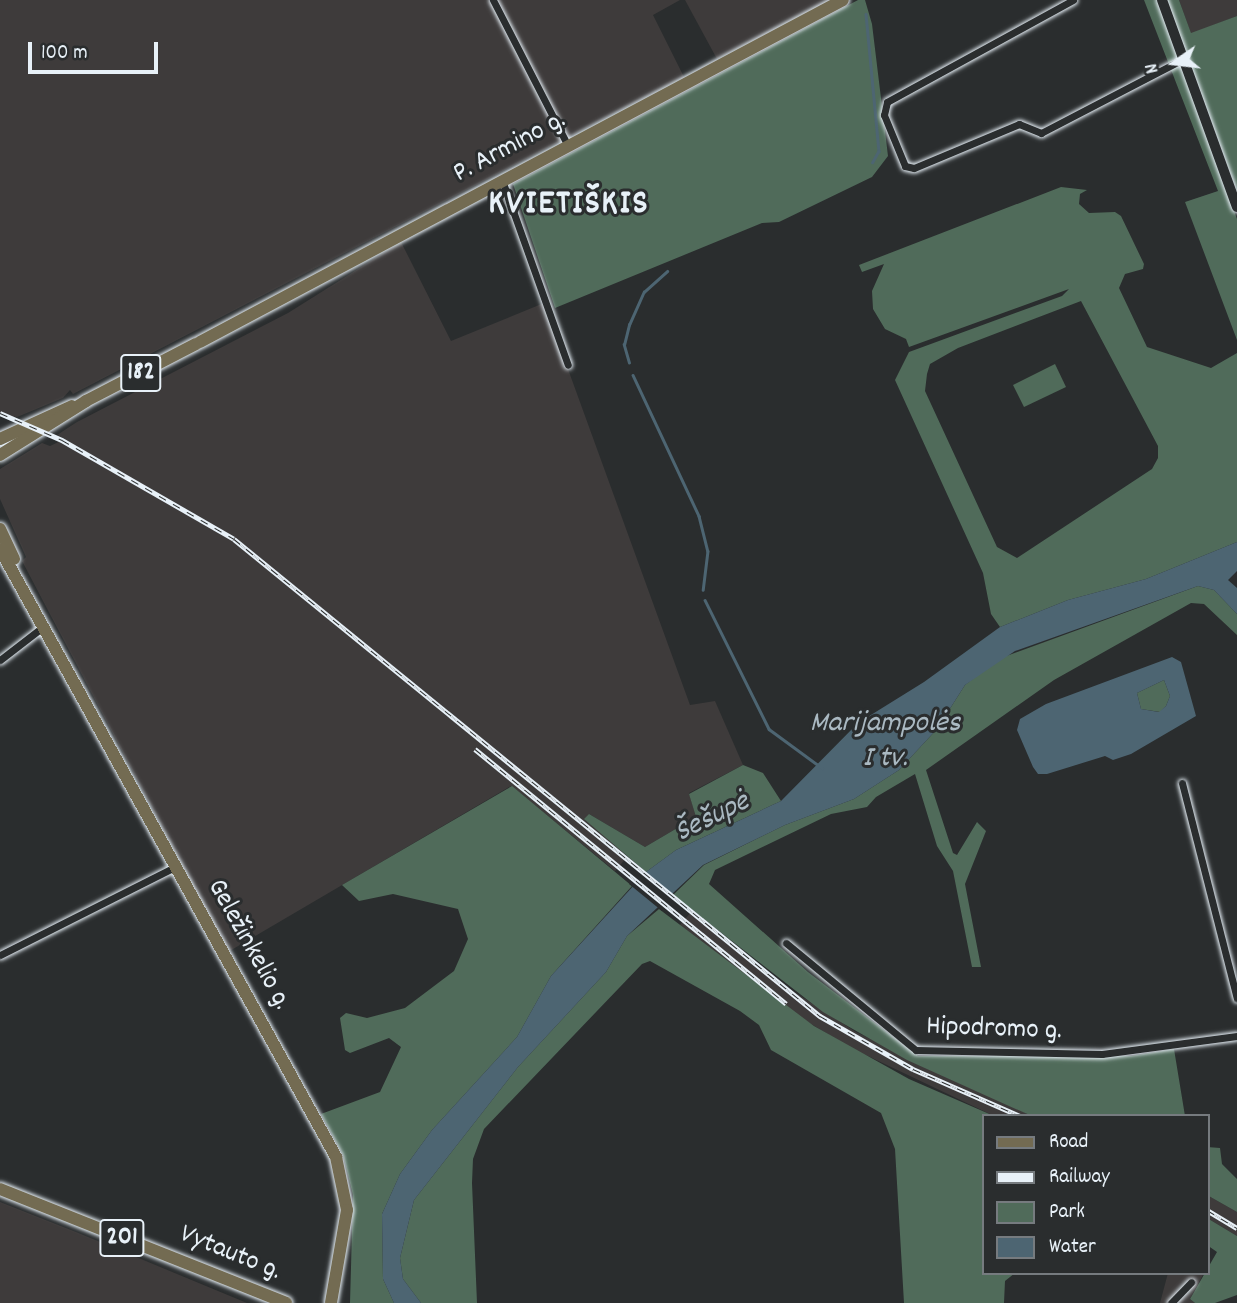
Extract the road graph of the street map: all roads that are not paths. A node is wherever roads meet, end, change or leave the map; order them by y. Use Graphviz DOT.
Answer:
graph roads {
  1 [pos="493,0"];
  2 [pos="843,0"];
  3 [pos="1073,0"];
  4 [pos="1161,0"];
  5 [pos="1183,59"];
  6 [pos="568,146"];
  7 [pos="502,180"];
  8 [pos="1237,207"];
  9 [pos="568,365"];
  10 [pos="6,439"];
  11 [pos="0,449"];
  12 [pos="0,455"];
  13 [pos="0,529"];
  14 [pos="0,549"];
  15 [pos="45,625"];
  16 [pos="0,660"];
  17 [pos="1182,783"];
  18 [pos="177,866"];
  19 [pos="786,943"];
  20 [pos="0,955"];
  21 [pos="1237,998"];
  22 [pos="1237,1036"];
  23 [pos="0,1189"];
  24 [pos="1191,1282"];
  25 [pos="286,1303"];
  26 [pos="331,1303"];
  27 [pos="1171,1303"];
  1 -- 6 [label="street"];
  2 -- 6 [label="main road, P. Armino g. / 182"];
  3 -- 5 [label="street"];
  4 -- 5 [label="street"];
  5 -- 8 [label="street"];
  6 -- 7 [label="main road, P. Armino g. / 182"];
  7 -- 9 [label="street"];
  7 -- 10 [label="main road, P. Armino g. / 182"];
  10 -- 11 [label="main road, P. Armino g. / 182"];
  10 -- 12 [label="main road, P. Armino g."];
  13 -- 15 [label="main road, Geležinkelio g."];
  14 -- 15 [label="main road, Geležinkelio g."];
  15 -- 16 [label="street"];
  15 -- 18 [label="main road, Geležinkelio g."];
  17 -- 21 [label="street"];
  18 -- 20 [label="street"];
  18 -- 26 [label="main road, Geležinkelio g."];
  19 -- 22 [label="street, Hipodromo g."];
  23 -- 25 [label="main road, Vytauto g. / 201"];
  24 -- 27 [label="street"];
}
